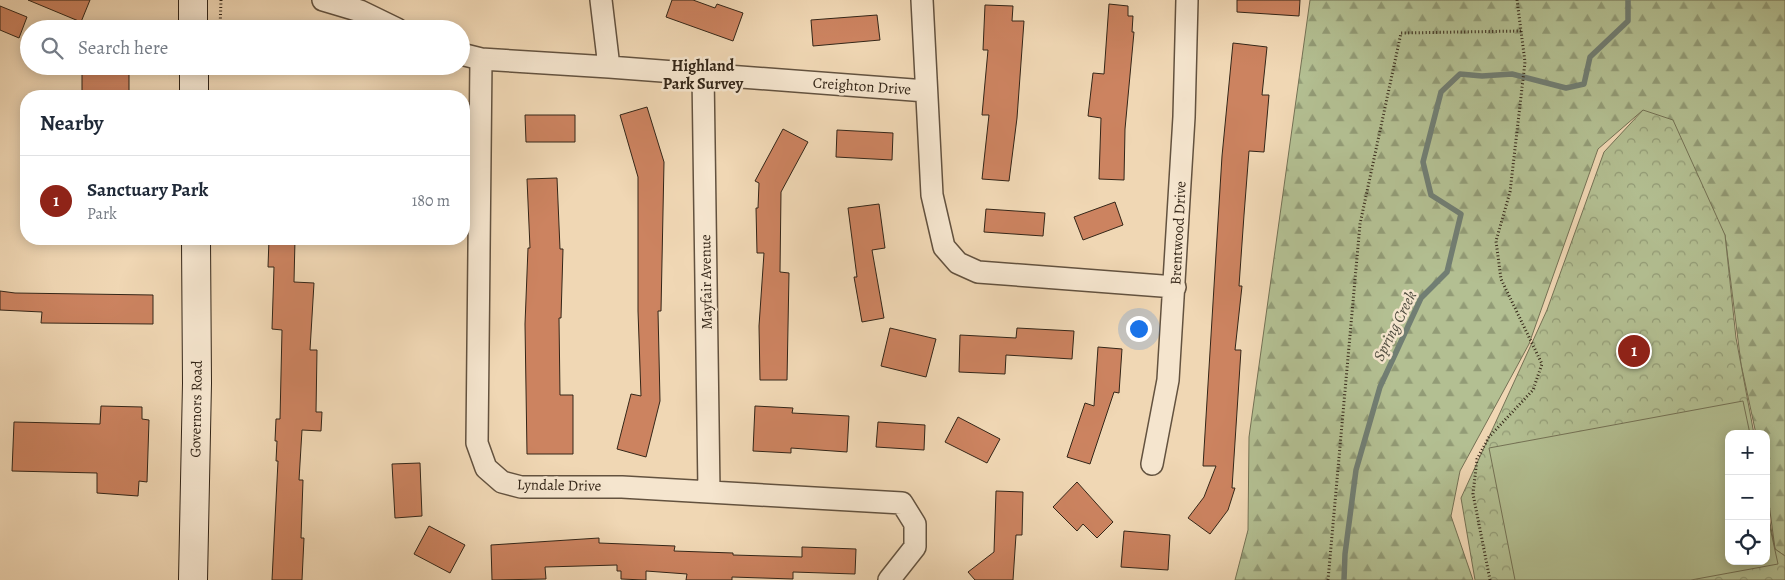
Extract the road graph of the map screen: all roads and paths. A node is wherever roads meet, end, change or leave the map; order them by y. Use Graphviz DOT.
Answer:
graph roads {
  1 [pos="193,0"];
  2 [pos="221,0"];
  3 [pos="323,0"];
  4 [pos="601,0"];
  5 [pos="922,0"];
  6 [pos="1187,0"];
  7 [pos="1518,0"];
  8 [pos="193,20"];
  9 [pos="220,20"];
  10 [pos="378,20"];
  11 [pos="1521,31"];
  12 [pos="471,57"];
  13 [pos="609,67"];
  14 [pos="704,74"];
  15 [pos="194,75"];
  16 [pos="194,90"];
  17 [pos="926,91"];
  18 [pos="196,245"];
  19 [pos="1175,287"];
  20 [pos="1152,464"];
  21 [pos="708,491"];
  22 [pos="193,580"];
  23 [pos="889,580"];
  24 [pos="1328,580"];
  25 [pos="1490,580"];
  1 -- 8 [label="main road"];
  2 -- 9 [label="path"];
  3 -- 10 [label="street"];
  4 -- 13 [label="street"];
  5 -- 17 [label="street"];
  6 -- 19 [label="street, Brentwood Drive"];
  7 -- 11 [label="path"];
  11 -- 24 [label="path"];
  11 -- 25 [label="path"];
  12 -- 13 [label="street, Creighton Drive"];
  12 -- 21 [label="street, Lyndale Drive"];
  13 -- 14 [label="street, Creighton Drive"];
  14 -- 17 [label="street, Creighton Drive"];
  14 -- 21 [label="street, Mayfair Avenue"];
  15 -- 16 [label="main road"];
  17 -- 19 [label="street, Creighton Drive"];
  18 -- 22 [label="main road, Governors Road"];
  19 -- 20 [label="street, Brentwood Drive"];
  21 -- 23 [label="street, Lyndale Drive"];
}
